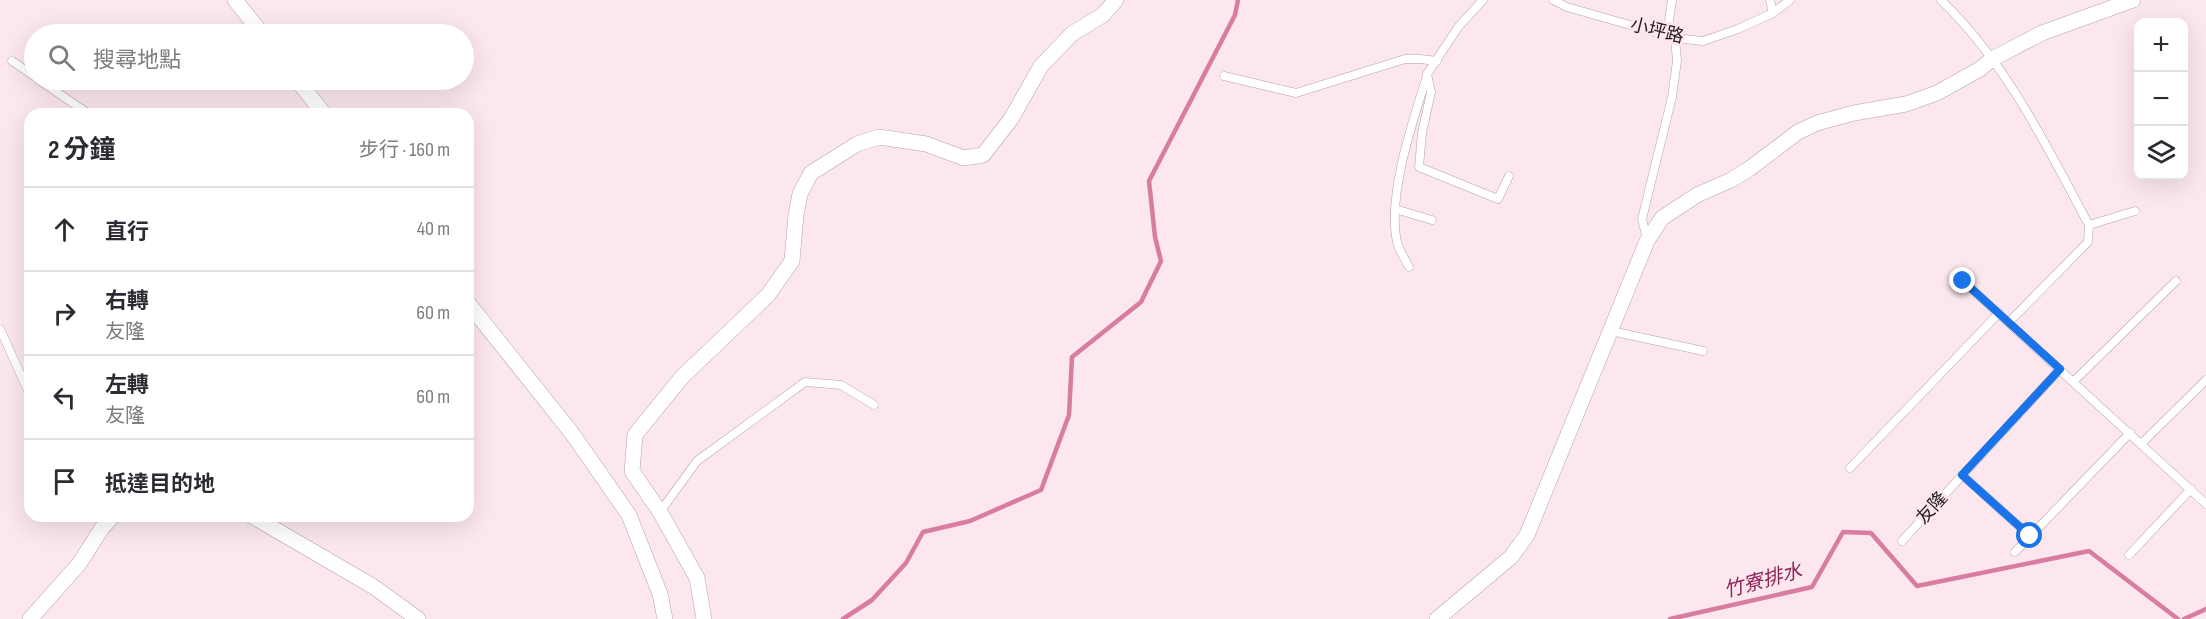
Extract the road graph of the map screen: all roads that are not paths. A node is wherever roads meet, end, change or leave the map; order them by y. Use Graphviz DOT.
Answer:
graph roads {
  1 [pos="235,0"];
  2 [pos="1116,0"];
  3 [pos="1483,0"];
  4 [pos="1553,0"];
  5 [pos="1672,0"];
  6 [pos="1770,0"];
  7 [pos="1790,0"];
  8 [pos="1941,0"];
  9 [pos="2133,0"];
  10 [pos="1773,13"];
  11 [pos="254,24"];
  12 [pos="1671,37"];
  13 [pos="1992,59"];
  14 [pos="12,61"];
  15 [pos="1437,61"];
  16 [pos="24,69"];
  17 [pos="1427,74"];
  18 [pos="1224,76"];
  19 [pos="54,90"];
  20 [pos="305,90"];
  21 [pos="80,108"];
  22 [pos="319,108"];
  23 [pos="1509,176"];
  24 [pos="1395,209"];
  25 [pos="2135,211"];
  26 [pos="1431,220"];
  27 [pos="2089,225"];
  28 [pos="1647,241"];
  29 [pos="1409,267"];
  30 [pos="1963,281"];
  31 [pos="2176,281"];
  32 [pos="474,311"];
  33 [pos="1999,313"];
  34 [pos="2009,322"];
  35 [pos="0,329"];
  36 [pos="1611,332"];
  37 [pos="1702,351"];
  38 [pos="2060,369"];
  39 [pos="2206,380"];
  40 [pos="24,381"];
  41 [pos="2074,381"];
  42 [pos="874,405"];
  43 [pos="2130,433"];
  44 [pos="2142,443"];
  45 [pos="1850,468"];
  46 [pos="1962,475"];
  47 [pos="2191,489"];
  48 [pos="2206,504"];
  49 [pos="660,512"];
  50 [pos="108,522"];
  51 [pos="262,522"];
  52 [pos="2030,536"];
  53 [pos="1902,541"];
  54 [pos="2015,552"];
  55 [pos="2129,555"];
  56 [pos="30,619"];
  57 [pos="418,619"];
  58 [pos="665,619"];
  59 [pos="704,619"];
  60 [pos="1437,619"];
  1 -- 11 [label="street"];
  2 -- 49 [label="street"];
  3 -- 15 [label="lane"];
  4 -- 12 [label="lane, 小坪路"];
  5 -- 12 [label="lane"];
  6 -- 10 [label="lane"];
  7 -- 10 [label="lane, 小坪路"];
  8 -- 13 [label="lane"];
  9 -- 13 [label="street"];
  10 -- 12 [label="lane, 小坪路"];
  12 -- 28 [label="lane"];
  13 -- 27 [label="lane"];
  13 -- 28 [label="street"];
  14 -- 16 [label="lane"];
  15 -- 17 [label="lane"];
  15 -- 18 [label="lane"];
  17 -- 23 [label="lane"];
  17 -- 24 [label="lane"];
  19 -- 21 [label="lane"];
  20 -- 22 [label="street"];
  24 -- 26 [label="lane"];
  24 -- 29 [label="lane"];
  25 -- 27 [label="lane"];
  27 -- 34 [label="lane"];
  28 -- 36 [label="street"];
  30 -- 33 [label="lane"];
  31 -- 41 [label="lane"];
  32 -- 58 [label="street"];
  33 -- 34 [label="lane"];
  33 -- 45 [label="lane"];
  34 -- 38 [label="lane"];
  35 -- 40 [label="lane"];
  36 -- 37 [label="lane"];
  36 -- 60 [label="street"];
  38 -- 41 [label="lane"];
  38 -- 46 [label="lane, 友隆"];
  39 -- 44 [label="lane"];
  41 -- 43 [label="lane"];
  42 -- 49 [label="lane"];
  43 -- 44 [label="lane"];
  43 -- 52 [label="lane"];
  44 -- 47 [label="lane"];
  46 -- 52 [label="lane"];
  46 -- 53 [label="lane, 友隆"];
  47 -- 48 [label="lane"];
  47 -- 55 [label="lane"];
  49 -- 59 [label="street"];
  50 -- 56 [label="street"];
  51 -- 57 [label="street"];
  52 -- 54 [label="lane"];
}
